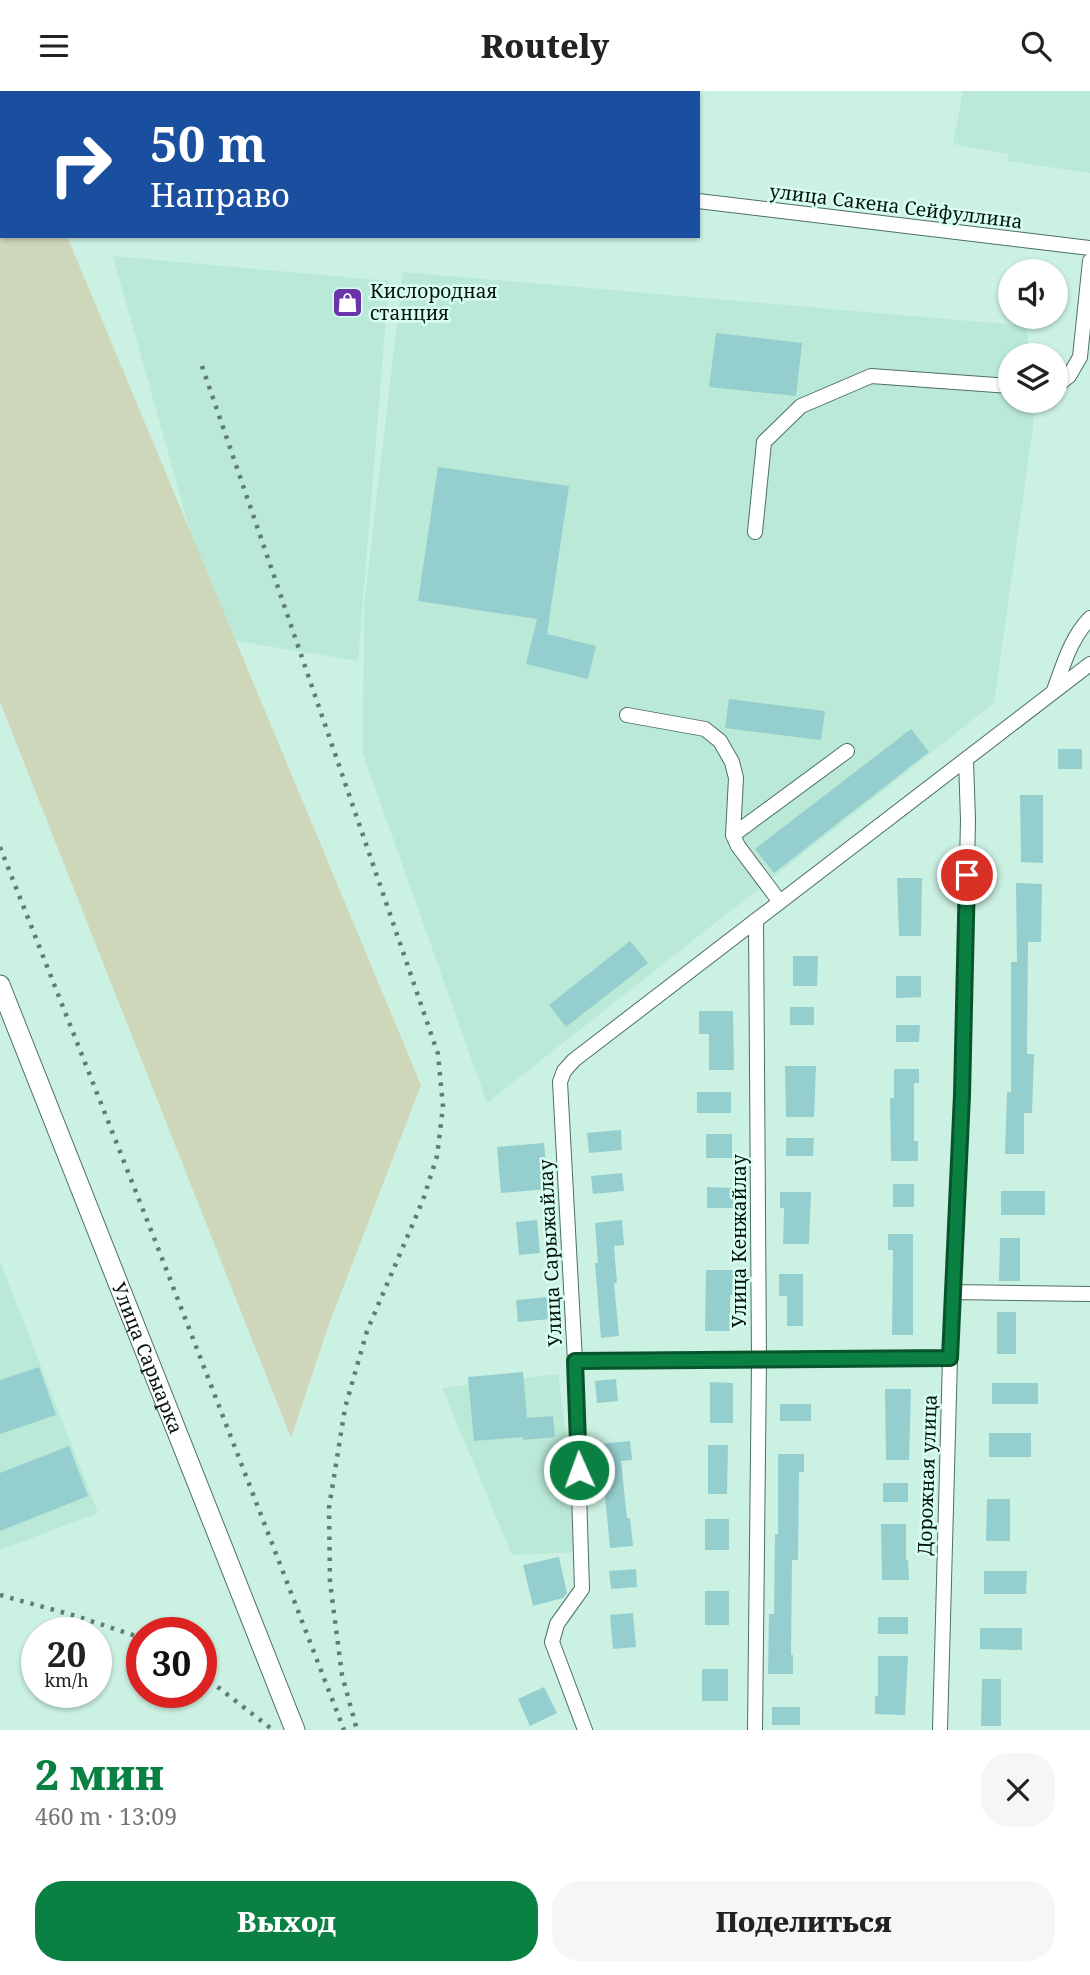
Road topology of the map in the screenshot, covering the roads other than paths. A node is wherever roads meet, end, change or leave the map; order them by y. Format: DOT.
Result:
graph roads {
  1 [pos="700,201"];
  2 [pos="1090,248"];
  3 [pos="1090,261"];
  4 [pos="1068,377"];
  5 [pos="998,385"];
  6 [pos="754,532"];
  7 [pos="1090,618"];
  8 [pos="1090,664"];
  9 [pos="1054,690"];
  10 [pos="627,715"];
  11 [pos="847,751"];
  12 [pos="966,760"];
  13 [pos="733,835"];
  14 [pos="780,902"];
  15 [pos="757,920"];
  16 [pos="0,985"];
  17 [pos="953,1292"];
  18 [pos="1090,1294"];
  19 [pos="950,1358"];
  20 [pos="575,1361"];
  21 [pos="759,1361"];
  22 [pos="295,1730"];
  23 [pos="585,1730"];
  24 [pos="755,1730"];
  25 [pos="940,1730"];
  1 -- 2 [label="street, улица Сакена Сейфуллина"];
  3 -- 4 [label="street"];
  5 -- 6 [label="street"];
  7 -- 9 [label="street"];
  8 -- 9 [label="street"];
  9 -- 12 [label="street"];
  10 -- 13 [label="street"];
  11 -- 13 [label="street"];
  12 -- 14 [label="street"];
  12 -- 17 [label="street, Дорожная улица"];
  13 -- 14 [label="street"];
  14 -- 15 [label="street"];
  15 -- 20 [label="street, Улица Сарыжайлау"];
  15 -- 21 [label="street, Улица Кенжайлау"];
  16 -- 22 [label="main road, Улица Сарыарка"];
  17 -- 18 [label="street"];
  17 -- 19 [label="street, Дорожная улица"];
  19 -- 21 [label="street"];
  19 -- 25 [label="street, Дорожная улица"];
  20 -- 21 [label="street"];
  20 -- 23 [label="street, Улица Сарыжайлау"];
  21 -- 24 [label="street, Улица Кенжайлау"];
}
